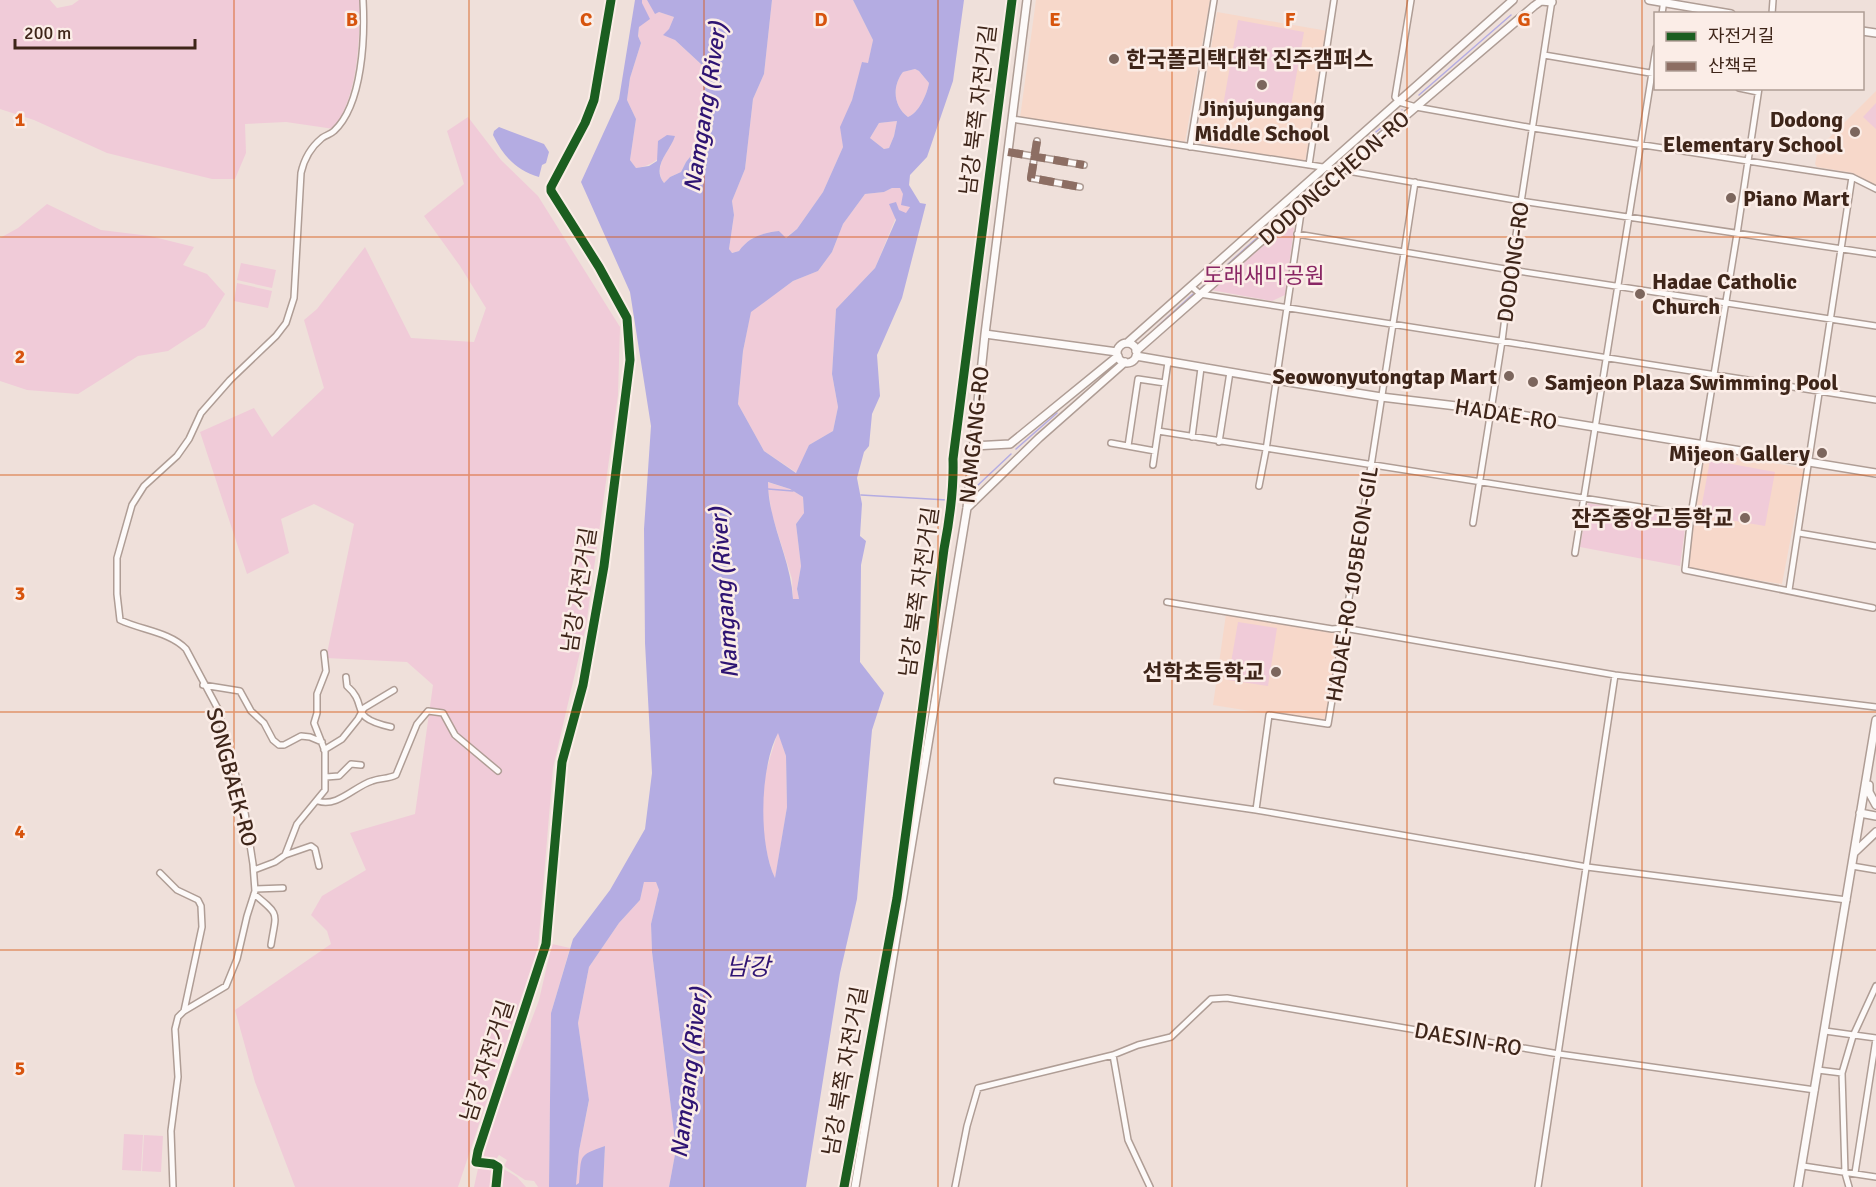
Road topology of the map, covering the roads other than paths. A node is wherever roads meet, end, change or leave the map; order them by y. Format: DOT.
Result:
graph roads {
  1 [pos="363,0"];
  2 [pos="1027,0"];
  3 [pos="1214,0"];
  4 [pos="1334,0"];
  5 [pos="1411,0"];
  6 [pos="1514,0"];
  7 [pos="1649,0"];
  8 [pos="1552,1"];
  9 [pos="1664,1"];
  10 [pos="1533,3"];
  11 [pos="1721,12"];
  12 [pos="1544,55"];
  13 [pos="1653,74"];
  14 [pos="1759,90"];
  15 [pos="1399,102"];
  16 [pos="1416,107"];
  17 [pos="1012,119"];
  18 [pos="1533,128"];
  19 [pos="1037,141"];
  20 [pos="1641,144"];
  21 [pos="1190,147"];
  22 [pos="1008,152"];
  23 [pos="1035,156"];
  24 [pos="1748,160"];
  25 [pos="1084,165"];
  26 [pos="1308,165"];
  27 [pos="1325,168"];
  28 [pos="1342,170"];
  29 [pos="1852,177"];
  30 [pos="1309,182"];
  31 [pos="1414,182"];
  32 [pos="1080,187"];
  33 [pos="1876,189"];
  34 [pos="1320,190"];
  35 [pos="1521,201"];
  36 [pos="1302,206"];
  37 [pos="1628,216"];
  38 [pos="1297,234"];
  39 [pos="1737,234"];
  40 [pos="1841,248"];
  41 [pos="1403,252"];
  42 [pos="1876,254"];
  43 [pos="1224,257"];
  44 [pos="1233,266"];
  45 [pos="1511,270"];
  46 [pos="1191,286"];
  47 [pos="1618,286"];
  48 [pos="1200,294"];
  49 [pos="1725,303"];
  50 [pos="1287,307"];
  51 [pos="1831,318"];
  52 [pos="1393,324"];
  53 [pos="1876,326"];
  54 [pos="986,334"];
  55 [pos="1502,341"];
  56 [pos="1127,343"];
  57 [pos="1136,353"];
  58 [pos="1117,354"];
  59 [pos="1607,357"];
  60 [pos="1125,362"];
  61 [pos="1168,362"];
  62 [pos="1201,368"];
  63 [pos="1230,372"];
  64 [pos="1713,374"];
  65 [pos="1276,380"];
  66 [pos="1165,382"];
  67 [pos="1819,391"];
  68 [pos="1381,397"];
  69 [pos="1876,400"];
  70 [pos="1490,410"];
  71 [pos="1596,428"];
  72 [pos="1158,431"];
  73 [pos="1192,437"];
  74 [pos="1016,440"];
  75 [pos="1220,442"];
  76 [pos="1111,443"];
  77 [pos="1701,445"];
  78 [pos="973,446"];
  79 [pos="1128,446"];
  80 [pos="1266,450"];
  81 [pos="1155,451"];
  82 [pos="1025,452"];
  83 [pos="1808,461"];
  84 [pos="1153,465"];
  85 [pos="1371,466"];
  86 [pos="1876,473"];
  87 [pos="1480,483"];
  88 [pos="1259,486"];
  89 [pos="1584,499"];
  90 [pos="967,508"];
  91 [pos="1691,515"];
  92 [pos="1473,523"];
  93 [pos="1799,533"];
  94 [pos="1876,546"];
  95 [pos="1575,553"];
  96 [pos="1789,590"];
  97 [pos="1167,602"];
  98 [pos="1873,608"];
  99 [pos="1344,628"];
  100 [pos="324,653"];
  101 [pos="1616,675"];
  102 [pos="346,677"];
  103 [pos="203,685"];
  104 [pos="394,690"];
  105 [pos="1876,707"];
  106 [pos="361,714"];
  107 [pos="1876,720"];
  108 [pos="391,727"];
  109 [pos="322,742"];
  110 [pos="324,750"];
  111 [pos="361,765"];
  112 [pos="498,771"];
  113 [pos="1869,771"];
  114 [pos="326,777"];
  115 [pos="1057,781"];
  116 [pos="318,801"];
  117 [pos="1876,805"];
  118 [pos="1256,810"];
  119 [pos="1860,813"];
  120 [pos="1876,816"];
  121 [pos="1876,832"];
  122 [pos="1855,852"];
  123 [pos="285,855"];
  124 [pos="319,866"];
  125 [pos="1852,866"];
  126 [pos="1587,867"];
  127 [pos="254,870"];
  128 [pos="1876,870"];
  129 [pos="160,873"];
  130 [pos="283,888"];
  131 [pos="255,891"];
  132 [pos="1846,900"];
  133 [pos="271,945"];
  134 [pos="1876,986"];
  135 [pos="184,1011"];
  136 [pos="1825,1031"];
  137 [pos="1852,1036"];
  138 [pos="1876,1039"];
  139 [pos="1559,1054"];
  140 [pos="1113,1055"];
  141 [pos="1818,1070"];
  142 [pos="1842,1073"];
  143 [pos="1815,1089"];
  144 [pos="1803,1166"];
  145 [pos="1845,1173"];
  146 [pos="1855,1173"];
  147 [pos="1876,1177"];
  148 [pos="173,1187"];
  149 [pos="855,1187"];
  150 [pos="955,1187"];
  151 [pos="1150,1187"];
  152 [pos="1538,1187"];
  153 [pos="1798,1187"];
  154 [pos="1850,1187"];
  1 -- 103 [label="street, SONGBAEK-RO"];
  2 -- 17 [label="street, NAMGANG-RO"];
  3 -- 21 [label="street"];
  4 -- 26 [label="street"];
  5 -- 15 [label="street"];
  6 -- 15 [label="street, DODONGCHEON-RO"];
  7 -- 9 [label="street"];
  8 -- 10 [label="street"];
  8 -- 12 [label="street, DODONG-RO"];
  9 -- 11 [label="street"];
  10 -- 16 [label="street, DODONGCHEON-RO"];
  12 -- 13 [label="street"];
  12 -- 18 [label="street, DODONG-RO"];
  13 -- 20 [label="street"];
  14 -- 24 [label="street"];
  15 -- 16 [label="street"];
  15 -- 27 [label="street, DODONGCHEON-RO"];
  16 -- 18 [label="street"];
  16 -- 28 [label="street, DODONGCHEON-RO"];
  17 -- 21 [label="street"];
  17 -- 22 [label="street, NAMGANG-RO"];
  18 -- 20 [label="street"];
  18 -- 35 [label="street, DODONG-RO"];
  19 -- 23 [label="street"];
  20 -- 24 [label="street"];
  20 -- 37 [label="street"];
  21 -- 26 [label="street"];
  22 -- 23 [label="street"];
  22 -- 54 [label="street, NAMGANG-RO"];
  23 -- 25 [label="street"];
  23 -- 32 [label="street"];
  24 -- 29 [label="street"];
  24 -- 39 [label="street"];
  26 -- 27 [label="street"];
  27 -- 28 [label="street"];
  27 -- 30 [label="street, DODONGCHEON-RO"];
  28 -- 31 [label="street"];
  28 -- 34 [label="street, DODONGCHEON-RO"];
  29 -- 33 [label="street"];
  29 -- 40 [label="street"];
  30 -- 34 [label="street"];
  30 -- 43 [label="street, DODONGCHEON-RO"];
  31 -- 35 [label="street"];
  31 -- 41 [label="street, HADAE-RO 105BEON-GIL"];
  34 -- 36 [label="street, DODONGCHEON-RO"];
  35 -- 37 [label="street"];
  35 -- 45 [label="street, DODONG-RO"];
  36 -- 38 [label="street"];
  36 -- 44 [label="street, DODONGCHEON-RO"];
  37 -- 39 [label="street"];
  37 -- 47 [label="street"];
  38 -- 41 [label="street"];
  38 -- 50 [label="street"];
  39 -- 40 [label="street"];
  39 -- 49 [label="street"];
  40 -- 42 [label="street"];
  40 -- 51 [label="street"];
  41 -- 45 [label="street"];
  41 -- 52 [label="street, HADAE-RO 105BEON-GIL"];
  43 -- 44 [label="street"];
  43 -- 46 [label="street, DODONGCHEON-RO"];
  44 -- 48 [label="street, DODONGCHEON-RO"];
  45 -- 47 [label="street"];
  45 -- 55 [label="street, DODONG-RO"];
  46 -- 48 [label="street"];
  46 -- 56 [label="street, DODONGCHEON-RO"];
  47 -- 49 [label="street"];
  47 -- 59 [label="street"];
  48 -- 50 [label="street"];
  48 -- 57 [label="street, DODONGCHEON-RO"];
  49 -- 51 [label="street"];
  49 -- 64 [label="street"];
  50 -- 52 [label="street"];
  50 -- 65 [label="street"];
  51 -- 53 [label="street"];
  51 -- 67 [label="street"];
  52 -- 55 [label="street"];
  52 -- 68 [label="street, HADAE-RO 105BEON-GIL"];
  54 -- 58 [label="street"];
  54 -- 78 [label="street, NAMGANG-RO"];
  55 -- 59 [label="street"];
  55 -- 70 [label="street, DODONG-RO"];
  56 -- 57 [label="street"];
  56 -- 58 [label="street"];
  57 -- 60 [label="street"];
  57 -- 61 [label="street, HADAE-RO"];
  58 -- 60 [label="street"];
  58 -- 74 [label="street"];
  59 -- 64 [label="street"];
  59 -- 71 [label="street"];
  60 -- 82 [label="street"];
  61 -- 62 [label="street, HADAE-RO"];
  61 -- 66 [label="street"];
  62 -- 63 [label="street, HADAE-RO"];
  62 -- 73 [label="street"];
  63 -- 65 [label="street, HADAE-RO"];
  63 -- 75 [label="street"];
  64 -- 67 [label="street"];
  64 -- 77 [label="street"];
  65 -- 68 [label="street, HADAE-RO"];
  65 -- 80 [label="street"];
  66 -- 72 [label="street"];
  66 -- 79 [label="street"];
  67 -- 69 [label="street"];
  67 -- 83 [label="street"];
  68 -- 70 [label="street, HADAE-RO"];
  68 -- 85 [label="street, HADAE-RO 105BEON-GIL"];
  70 -- 71 [label="street, HADAE-RO"];
  70 -- 87 [label="street, DODONG-RO"];
  71 -- 77 [label="street, HADAE-RO"];
  71 -- 89 [label="street"];
  72 -- 73 [label="street"];
  72 -- 81 [label="street"];
  73 -- 75 [label="street"];
  74 -- 78 [label="street"];
  74 -- 82 [label="street"];
  75 -- 80 [label="street"];
  76 -- 79 [label="street"];
  77 -- 83 [label="street, HADAE-RO"];
  77 -- 91 [label="street"];
  78 -- 90 [label="street, NAMGANG-RO"];
  79 -- 81 [label="street"];
  80 -- 85 [label="street"];
  80 -- 88 [label="street"];
  81 -- 84 [label="street"];
  82 -- 90 [label="street"];
  83 -- 86 [label="street, HADAE-RO"];
  83 -- 93 [label="street"];
  85 -- 87 [label="street"];
  85 -- 99 [label="street, HADAE-RO 105BEON-GIL"];
  87 -- 89 [label="street"];
  87 -- 92 [label="street, DODONG-RO"];
  89 -- 91 [label="street"];
  89 -- 95 [label="street"];
  90 -- 149 [label="street, NAMGANG-RO"];
  91 -- 96 [label="street"];
  93 -- 94 [label="street"];
  93 -- 96 [label="street"];
  96 -- 98 [label="street"];
  97 -- 99 [label="street"];
  99 -- 101 [label="street"];
  99 -- 118 [label="street, HADAE-RO 105BEON-GIL"];
  100 -- 109 [label="street"];
  101 -- 105 [label="street"];
  101 -- 126 [label="street"];
  102 -- 106 [label="street"];
  103 -- 109 [label="street"];
  103 -- 127 [label="street, SONGBAEK-RO"];
  104 -- 106 [label="street"];
  106 -- 108 [label="street"];
  106 -- 110 [label="street"];
  107 -- 113 [label="street"];
  109 -- 110 [label="street"];
  110 -- 114 [label="street"];
  111 -- 114 [label="street"];
  112 -- 116 [label="street"];
  113 -- 117 [label="street"];
  113 -- 119 [label="street"];
  114 -- 116 [label="street"];
  115 -- 118 [label="street"];
  116 -- 123 [label="street"];
  118 -- 126 [label="street"];
  119 -- 120 [label="street"];
  119 -- 122 [label="street"];
  121 -- 122 [label="street"];
  122 -- 125 [label="street"];
  123 -- 124 [label="street"];
  123 -- 127 [label="street"];
  125 -- 128 [label="street"];
  125 -- 132 [label="street"];
  126 -- 132 [label="street"];
  126 -- 139 [label="street"];
  127 -- 131 [label="street, SONGBAEK-RO"];
  129 -- 135 [label="street"];
  130 -- 131 [label="street"];
  131 -- 133 [label="street"];
  131 -- 135 [label="street, SONGBAEK-RO"];
  132 -- 136 [label="street"];
  134 -- 137 [label="street"];
  135 -- 148 [label="street"];
  136 -- 137 [label="street"];
  136 -- 141 [label="street"];
  137 -- 138 [label="street"];
  137 -- 142 [label="street"];
  138 -- 146 [label="street"];
  139 -- 140 [label="street, DAESIN-RO"];
  139 -- 143 [label="street, DAESIN-RO"];
  139 -- 152 [label="street"];
  140 -- 150 [label="street"];
  140 -- 151 [label="street"];
  141 -- 142 [label="street"];
  141 -- 143 [label="street"];
  142 -- 145 [label="street"];
  143 -- 144 [label="street"];
  144 -- 145 [label="street"];
  144 -- 153 [label="street"];
  145 -- 146 [label="street"];
  145 -- 154 [label="street"];
  146 -- 147 [label="street"];
}
